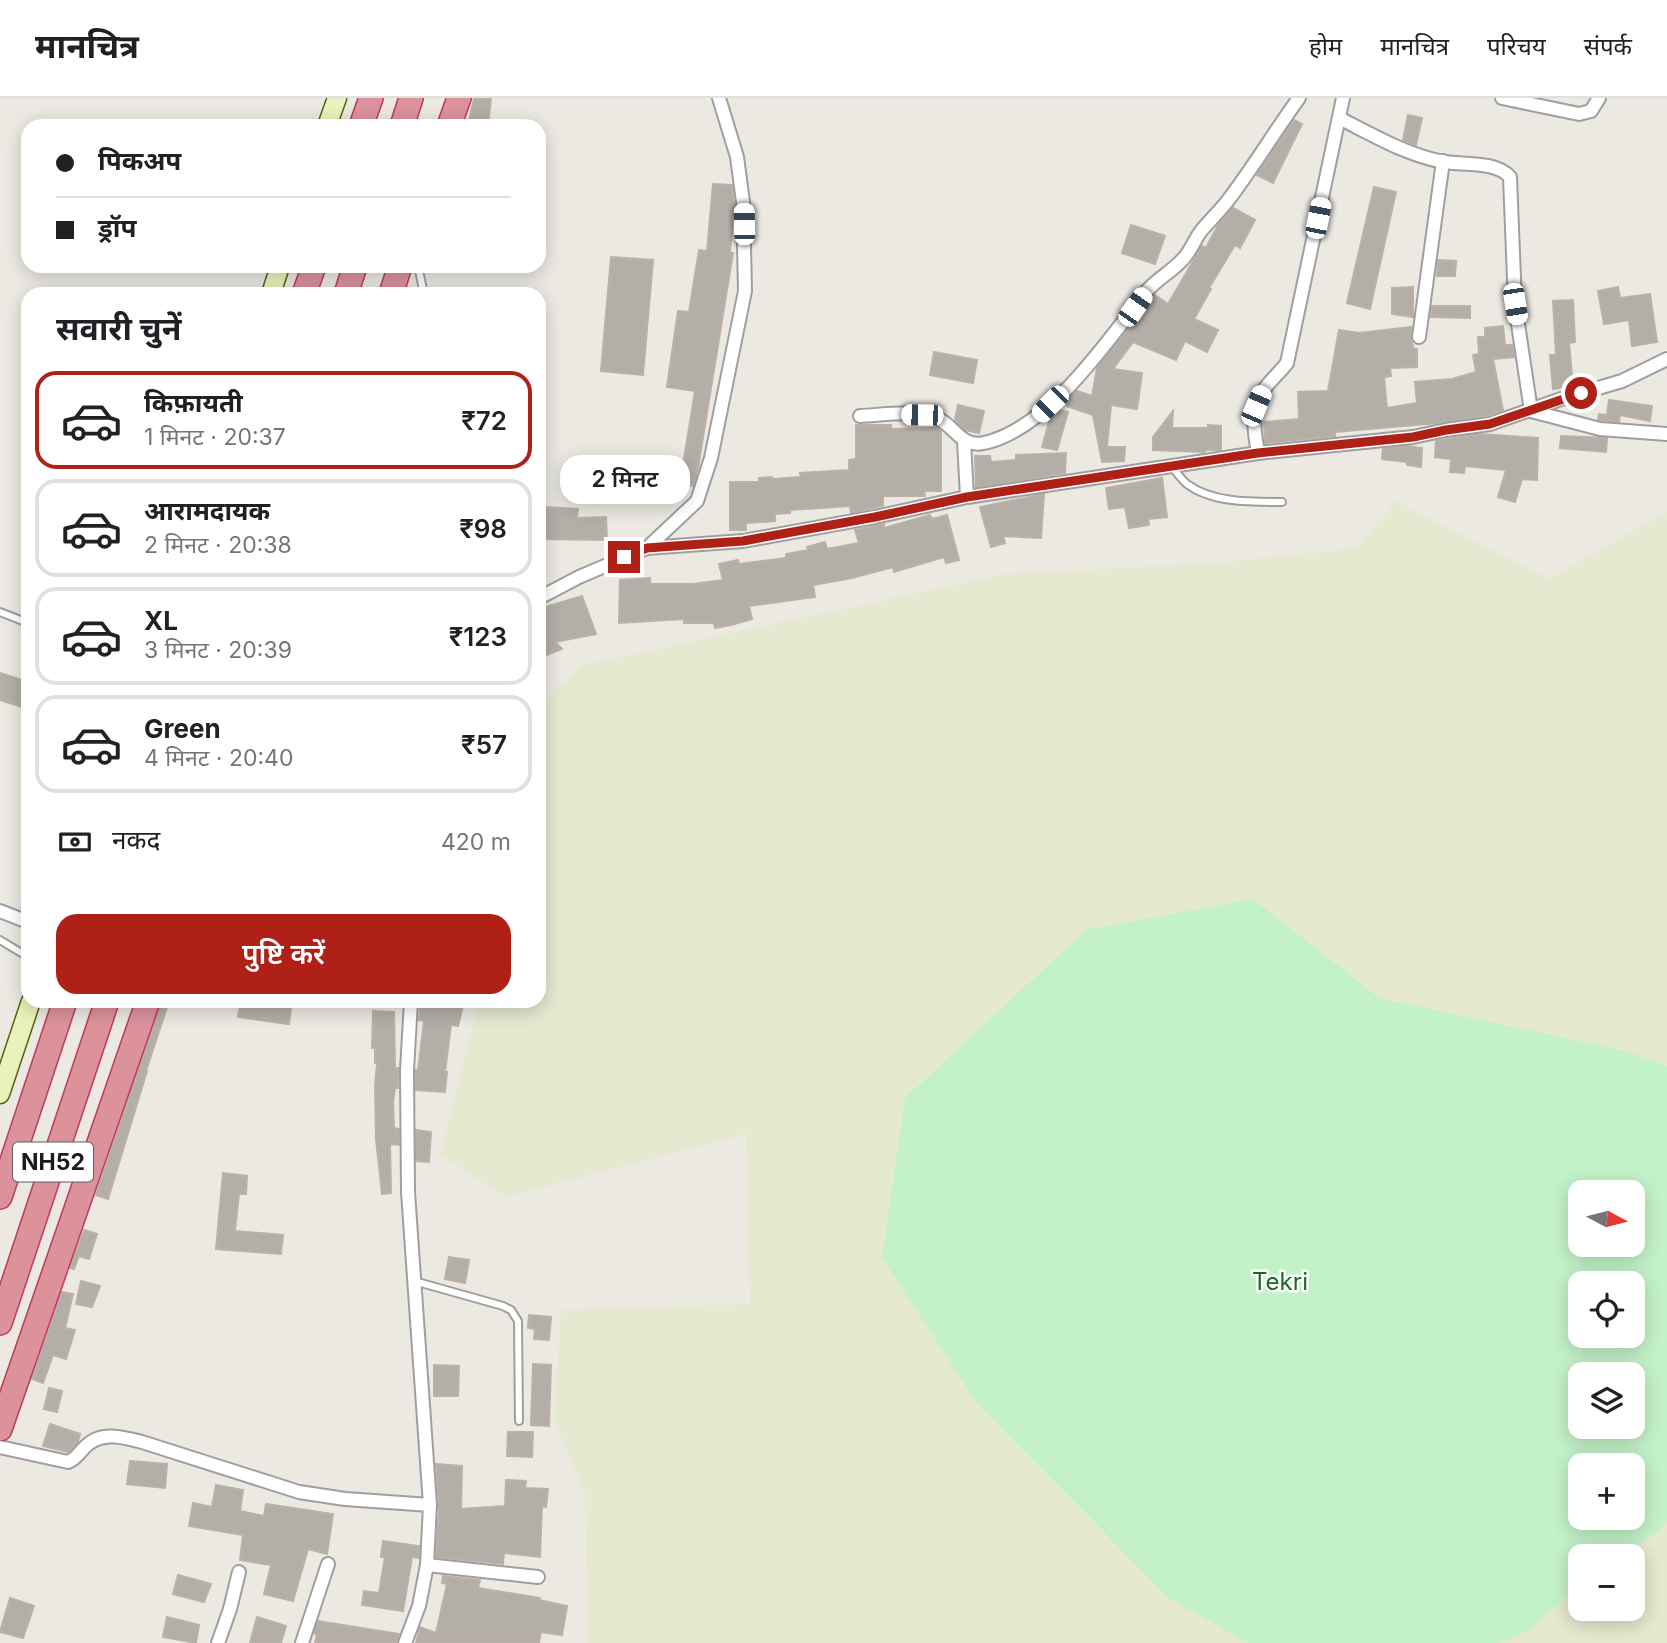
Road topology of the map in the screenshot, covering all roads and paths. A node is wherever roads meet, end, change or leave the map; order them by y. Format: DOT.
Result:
graph roads {
  1 [pos="337,98"];
  2 [pos="370,98"];
  3 [pos="411,98"];
  4 [pos="458,98"];
  5 [pos="719,98"];
  6 [pos="1299,98"];
  7 [pos="1343,98"];
  8 [pos="1502,98"];
  9 [pos="1599,98"];
  10 [pos="1339,118"];
  11 [pos="330,119"];
  12 [pos="363,119"];
  13 [pos="404,119"];
  14 [pos="451,119"];
  15 [pos="1443,162"];
  16 [pos="1419,337"];
  17 [pos="1667,359"];
  18 [pos="1531,411"];
  19 [pos="860,416"];
  20 [pos="1667,434"];
  21 [pos="964,441"];
  22 [pos="1258,453"];
  23 [pos="1170,466"];
  24 [pos="967,497"];
  25 [pos="1282,502"];
  26 [pos="647,548"];
  27 [pos="546,594"];
  28 [pos="0,612"];
  29 [pos="21,620"];
  30 [pos="0,911"];
  31 [pos="21,919"];
  32 [pos="0,940"];
  33 [pos="21,953"];
  34 [pos="29,1008"];
  35 [pos="63,1008"];
  36 [pos="105,1008"];
  37 [pos="146,1008"];
  38 [pos="411,1008"];
  39 [pos="0,1094"];
  40 [pos="0,1197"];
  41 [pos="414,1281"];
  42 [pos="0,1324"];
  43 [pos="519,1421"];
  44 [pos="0,1429"];
  45 [pos="0,1447"];
  46 [pos="430,1505"];
  47 [pos="328,1564"];
  48 [pos="427,1565"];
  49 [pos="239,1572"];
  50 [pos="538,1577"];
  51 [pos="218,1643"];
  52 [pos="302,1643"];
  53 [pos="405,1643"];
  1 -- 11 [label="street"];
  2 -- 12 [label="highway"];
  3 -- 13 [label="highway"];
  4 -- 14 [label="highway"];
  5 -- 26 [label="street"];
  6 -- 21 [label="street"];
  7 -- 10 [label="street"];
  8 -- 9 [label="street"];
  10 -- 15 [label="street"];
  10 -- 22 [label="street"];
  15 -- 16 [label="street"];
  15 -- 18 [label="street"];
  17 -- 18 [label="street"];
  18 -- 20 [label="street"];
  18 -- 22 [label="street"];
  19 -- 21 [label="street"];
  21 -- 24 [label="street"];
  22 -- 23 [label="street"];
  23 -- 24 [label="street"];
  23 -- 25 [label="lane"];
  24 -- 26 [label="street"];
  26 -- 27 [label="street"];
  28 -- 29 [label="lane"];
  30 -- 31 [label="street"];
  32 -- 33 [label="lane"];
  34 -- 39 [label="street"];
  35 -- 40 [label="highway, NH52"];
  36 -- 42 [label="highway, NH52"];
  37 -- 44 [label="highway"];
  38 -- 41 [label="street"];
  41 -- 43 [label="lane"];
  41 -- 46 [label="street"];
  45 -- 46 [label="street"];
  46 -- 48 [label="street"];
  47 -- 52 [label="street"];
  48 -- 50 [label="street"];
  48 -- 53 [label="street"];
  49 -- 51 [label="street"];
}
